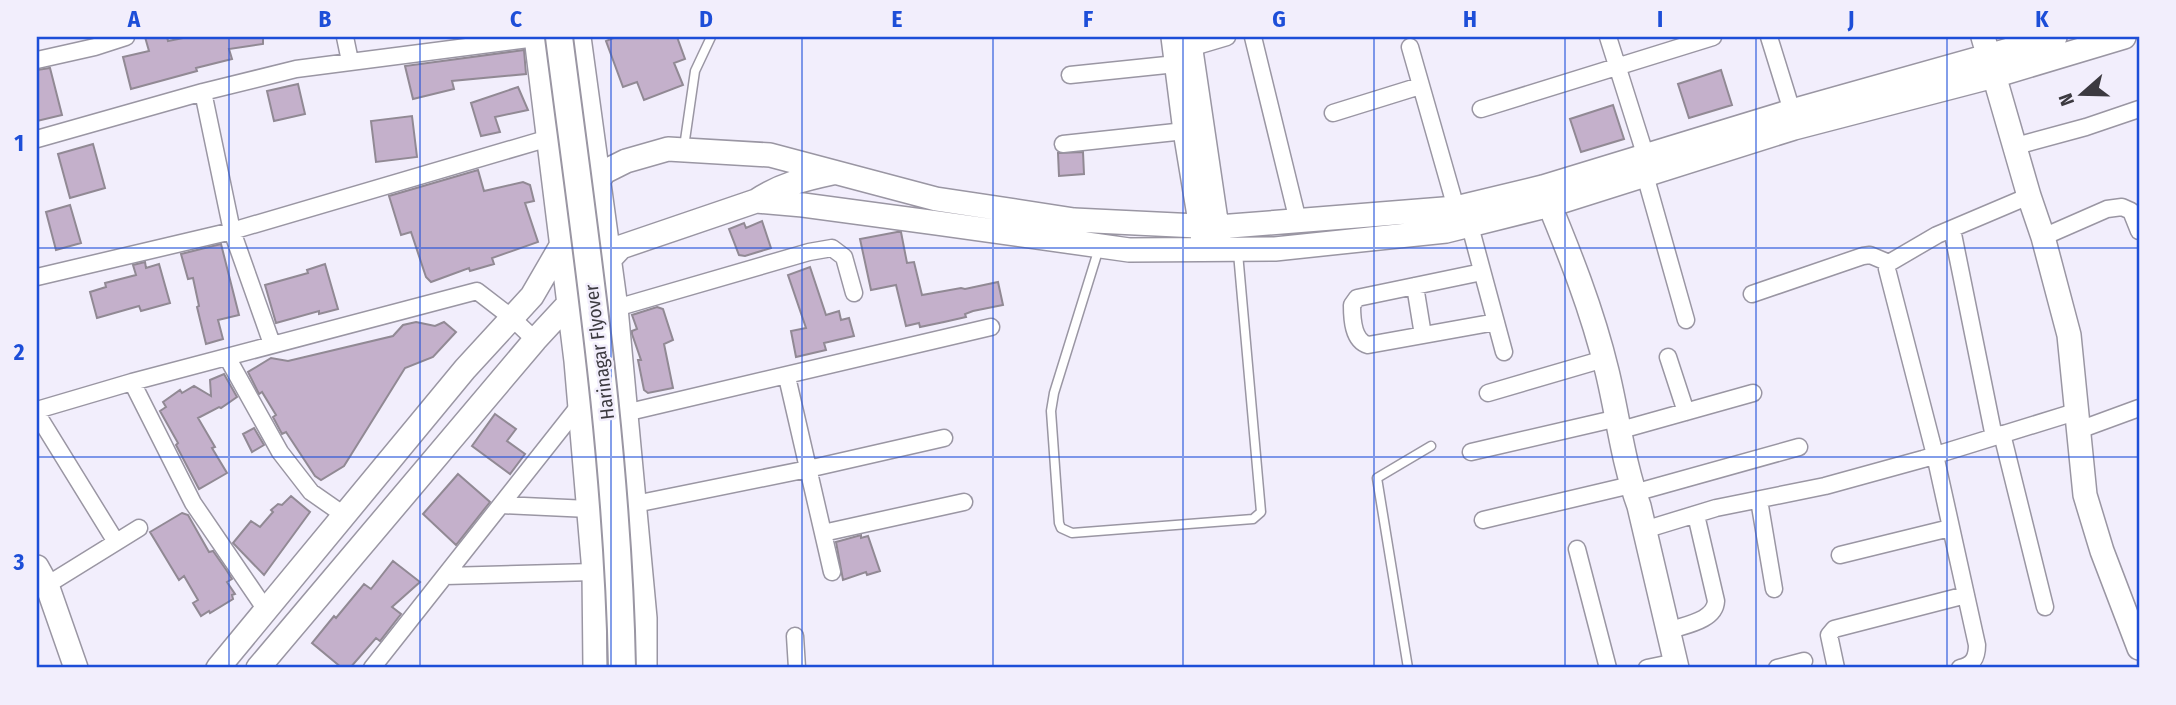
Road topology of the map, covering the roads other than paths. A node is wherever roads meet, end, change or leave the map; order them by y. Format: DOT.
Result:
graph roads {
  1 [pos="126,37"];
  2 [pos="345,37"];
  3 [pos="536,37"];
  4 [pos="559,37"];
  5 [pos="579,37"];
  6 [pos="711,37"];
  7 [pos="1227,37"];
  8 [pos="1253,37"];
  9 [pos="1608,37"];
  10 [pos="1713,37"];
  11 [pos="1769,37"];
  12 [pos="2055,37"];
  13 [pos="2124,37"];
  14 [pos="93,42"];
  15 [pos="1182,46"];
  16 [pos="1410,47"];
  17 [pos="1989,56"];
  18 [pos="37,60"];
  19 [pos="349,61"];
  20 [pos="1618,66"];
  21 [pos="1070,75"];
  22 [pos="1420,86"];
  23 [pos="203,92"];
  24 [pos="1481,109"];
  25 [pos="2139,109"];
  26 [pos="1791,111"];
  27 [pos="1333,113"];
  28 [pos="1185,131"];
  29 [pos="549,138"];
  30 [pos="37,139"];
  31 [pos="1063,144"];
  32 [pos="2016,146"];
  33 [pos="684,150"];
  34 [pos="1646,166"];
  35 [pos="835,172"];
  36 [pos="598,183"];
  37 [pos="1546,196"];
  38 [pos="2029,196"];
  39 [pos="941,200"];
  40 [pos="756,201"];
  41 [pos="1463,217"];
  42 [pos="1297,221"];
  43 [pos="937,223"];
  44 [pos="1952,229"];
  45 [pos="232,231"];
  46 [pos="2139,231"];
  47 [pos="2043,237"];
  48 [pos="1216,241"];
  49 [pos="562,244"];
  50 [pos="1099,246"];
  51 [pos="608,260"];
  52 [pos="1889,263"];
  53 [pos="1482,272"];
  54 [pos="37,277"];
  55 [pos="1415,286"];
  56 [pos="854,293"];
  57 [pos="1752,294"];
  58 [pos="569,302"];
  59 [pos="616,308"];
  60 [pos="512,318"];
  61 [pos="1686,320"];
  62 [pos="1496,322"];
  63 [pos="991,327"];
  64 [pos="1423,335"];
  65 [pos="535,340"];
  66 [pos="272,344"];
  67 [pos="1504,352"];
  68 [pos="227,357"];
  69 [pos="1668,357"];
  70 [pos="1604,359"];
  71 [pos="787,377"];
  72 [pos="132,382"];
  73 [pos="1488,393"];
  74 [pos="1753,393"];
  75 [pos="579,406"];
  76 [pos="2139,408"];
  77 [pos="37,412"];
  78 [pos="1686,412"];
  79 [pos="625,414"];
  80 [pos="2077,421"];
  81 [pos="1619,424"];
  82 [pos="1998,435"];
  83 [pos="944,438"];
  84 [pos="1431,446"];
  85 [pos="1800,447"];
  86 [pos="1471,452"];
  87 [pos="1936,455"];
  88 [pos="808,469"];
  89 [pos="1633,489"];
  90 [pos="1759,500"];
  91 [pos="964,502"];
  92 [pos="635,504"];
  93 [pos="501,505"];
  94 [pos="589,509"];
  95 [pos="1696,514"];
  96 [pos="344,515"];
  97 [pos="1483,520"];
  98 [pos="139,528"];
  99 [pos="1951,528"];
  100 [pos="1644,530"];
  101 [pos="823,533"];
  102 [pos="116,542"];
  103 [pos="1577,549"];
  104 [pos="1840,555"];
  105 [pos="594,572"];
  106 [pos="832,572"];
  107 [pos="42,576"];
  108 [pos="445,576"];
  109 [pos="1774,589"];
  110 [pos="1966,595"];
  111 [pos="2130,596"];
  112 [pos="2045,607"];
  113 [pos="266,610"];
  114 [pos="1668,631"];
  115 [pos="795,636"];
  116 [pos="2139,648"];
  117 [pos="1804,661"];
  118 [pos="1676,665"];
  119 [pos="76,668"];
  120 [pos="218,668"];
  121 [pos="258,668"];
  122 [pos="372,668"];
  123 [pos="595,668"];
  124 [pos="622,668"];
  125 [pos="645,668"];
  126 [pos="797,668"];
  127 [pos="1408,668"];
  128 [pos="1608,668"];
  129 [pos="1647,668"];
  130 [pos="1780,668"];
  131 [pos="1836,668"];
  132 [pos="1960,668"];
  1 -- 14 [label="street"];
  2 -- 19 [label="street"];
  3 -- 19 [label="street"];
  3 -- 29 [label="street"];
  4 -- 124 [label="main road, Harinagar Flyover, bridge"];
  5 -- 36 [label="street"];
  6 -- 33 [label="lane"];
  7 -- 15 [label="street"];
  8 -- 42 [label="street"];
  9 -- 20 [label="street"];
  10 -- 20 [label="street"];
  11 -- 26 [label="street"];
  12 -- 17 [label="street"];
  13 -- 17 [label="street"];
  14 -- 18 [label="street"];
  15 -- 21 [label="street"];
  15 -- 28 [label="street"];
  15 -- 48 [label="street"];
  16 -- 22 [label="street"];
  17 -- 26 [label="street"];
  17 -- 32 [label="street"];
  17 -- 34 [label="street"];
  19 -- 23 [label="street"];
  20 -- 24 [label="street"];
  20 -- 34 [label="street"];
  22 -- 27 [label="street"];
  22 -- 41 [label="street"];
  23 -- 30 [label="street"];
  23 -- 45 [label="street"];
  25 -- 32 [label="street"];
  26 -- 34 [label="street"];
  28 -- 31 [label="street"];
  28 -- 48 [label="street"];
  29 -- 45 [label="street"];
  29 -- 49 [label="street"];
  32 -- 38 [label="street"];
  33 -- 35 [label="street"];
  33 -- 36 [label="street"];
  34 -- 37 [label="street"];
  34 -- 61 [label="street"];
  35 -- 39 [label="street"];
  35 -- 40 [label="street"];
  36 -- 49 [label="street"];
  36 -- 51 [label="street"];
  37 -- 41 [label="street"];
  37 -- 70 [label="street"];
  38 -- 44 [label="street"];
  38 -- 47 [label="street"];
  39 -- 43 [label="street"];
  39 -- 48 [label="street"];
  40 -- 43 [label="street"];
  40 -- 51 [label="street"];
  41 -- 42 [label="street"];
  41 -- 48 [label="street"];
  41 -- 53 [label="street"];
  42 -- 48 [label="street"];
  43 -- 50 [label="street"];
  44 -- 52 [label="street"];
  44 -- 82 [label="street"];
  45 -- 54 [label="street"];
  45 -- 66 [label="street"];
  46 -- 47 [label="street"];
  47 -- 80 [label="street"];
  48 -- 50 [label="street"];
  48 -- 50 [label="lane"];
  49 -- 58 [label="street"];
  49 -- 60 [label="street"];
  51 -- 58 [label="street"];
  51 -- 59 [label="street"];
  52 -- 57 [label="street"];
  52 -- 87 [label="street"];
  53 -- 55 [label="street"];
  53 -- 62 [label="street"];
  55 -- 64 [label="street"];
  55 -- 64 [label="street"];
  56 -- 59 [label="street"];
  58 -- 65 [label="street"];
  58 -- 75 [label="street"];
  59 -- 79 [label="street"];
  60 -- 65 [label="street"];
  60 -- 66 [label="street"];
  60 -- 96 [label="street"];
  62 -- 64 [label="street"];
  62 -- 67 [label="street"];
  63 -- 71 [label="street"];
  65 -- 121 [label="street"];
  66 -- 68 [label="street"];
  68 -- 72 [label="street"];
  68 -- 96 [label="street"];
  69 -- 78 [label="street"];
  70 -- 73 [label="street"];
  70 -- 81 [label="street"];
  71 -- 79 [label="street"];
  71 -- 88 [label="street"];
  72 -- 77 [label="street"];
  72 -- 113 [label="street"];
  74 -- 78 [label="street"];
  75 -- 93 [label="street"];
  75 -- 94 [label="street"];
  76 -- 80 [label="street"];
  77 -- 102 [label="street"];
  78 -- 81 [label="street"];
  79 -- 92 [label="street"];
  80 -- 82 [label="street"];
  80 -- 111 [label="street"];
  81 -- 86 [label="street"];
  81 -- 89 [label="street"];
  82 -- 87 [label="street"];
  82 -- 112 [label="street"];
  83 -- 88 [label="street"];
  84 -- 127 [label="lane"];
  85 -- 89 [label="street"];
  87 -- 90 [label="street"];
  87 -- 99 [label="street"];
  88 -- 92 [label="street"];
  88 -- 101 [label="street"];
  89 -- 97 [label="street"];
  89 -- 100 [label="street"];
  90 -- 95 [label="street"];
  90 -- 109 [label="street"];
  91 -- 101 [label="street"];
  92 -- 125 [label="street"];
  93 -- 94 [label="street"];
  93 -- 108 [label="street"];
  94 -- 105 [label="street"];
  95 -- 100 [label="street"];
  95 -- 114 [label="street"];
  96 -- 113 [label="street"];
  98 -- 102 [label="street"];
  99 -- 104 [label="street"];
  99 -- 110 [label="street"];
  100 -- 114 [label="street"];
  101 -- 106 [label="street"];
  102 -- 107 [label="street"];
  103 -- 128 [label="street"];
  105 -- 108 [label="street"];
  105 -- 123 [label="street"];
  107 -- 119 [label="street"];
  108 -- 122 [label="street"];
  110 -- 131 [label="street"];
  110 -- 132 [label="street"];
  111 -- 116 [label="street"];
  113 -- 120 [label="street"];
  114 -- 118 [label="street"];
  115 -- 126 [label="street"];
  117 -- 130 [label="street"];
  118 -- 129 [label="street"];
}
